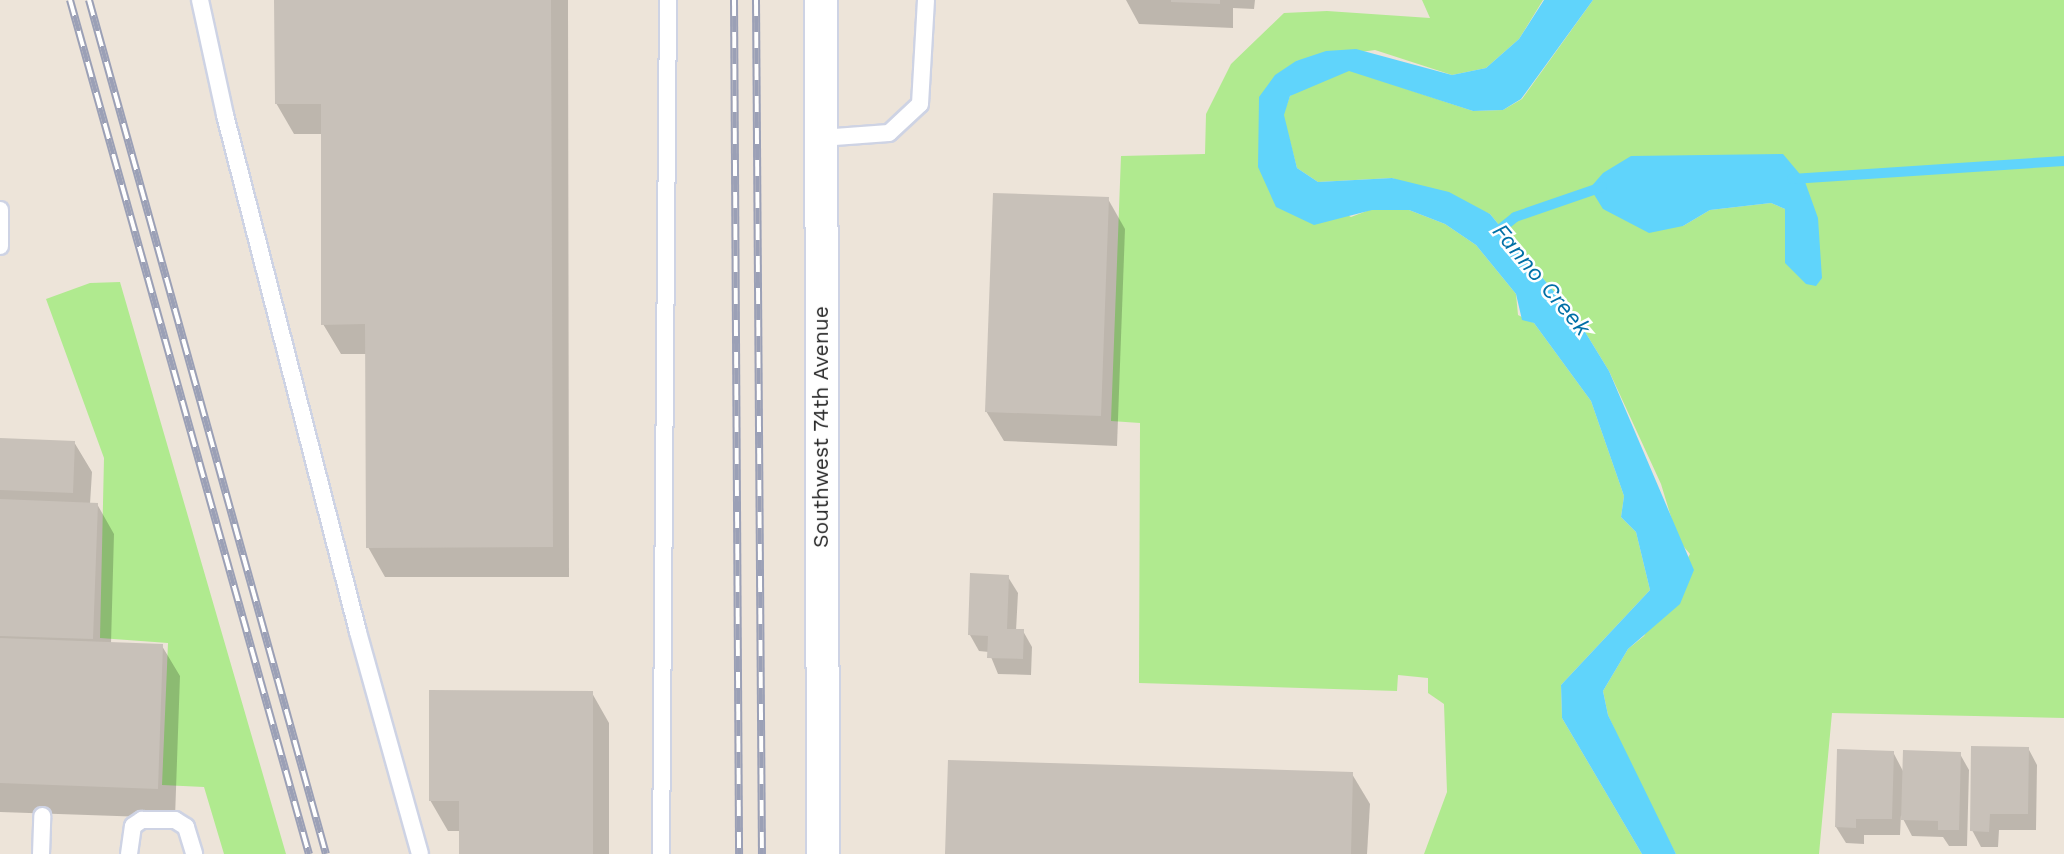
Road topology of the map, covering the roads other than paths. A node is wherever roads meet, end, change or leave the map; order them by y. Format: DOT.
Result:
graph roads {
  1 [pos="200,0"];
  2 [pos="668,0"];
  3 [pos="821,0"];
  4 [pos="926,0"];
  5 [pos="821,138"];
  6 [pos="0,210"];
  7 [pos="0,246"];
  8 [pos="43,816"];
  9 [pos="41,854"];
  10 [pos="129,854"];
  11 [pos="194,854"];
  12 [pos="420,854"];
  13 [pos="661,854"];
  14 [pos="823,854"];
  1 -- 12 [label="lane"];
  2 -- 13 [label="lane"];
  3 -- 5 [label="street, Southwest 74th Avenue"];
  4 -- 5 [label="lane"];
  5 -- 14 [label="street, Southwest 74th Avenue"];
  6 -- 7 [label="lane"];
  8 -- 9 [label="lane"];
  10 -- 11 [label="lane"];
}
